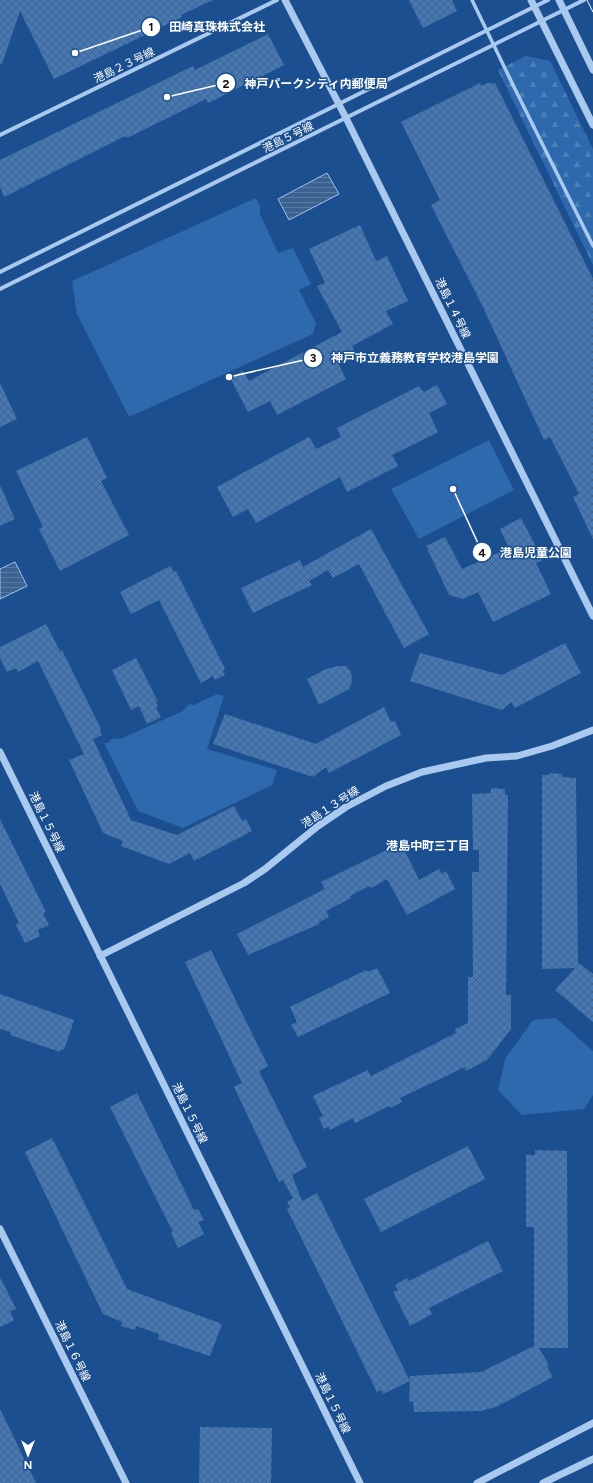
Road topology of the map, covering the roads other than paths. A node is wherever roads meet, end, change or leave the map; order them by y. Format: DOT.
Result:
graph roads {
  1 [pos="277,0"];
  2 [pos="285,0"];
  3 [pos="472,0"];
  4 [pos="548,0"];
  5 [pos="559,0"];
  6 [pos="584,0"];
  7 [pos="533,3"];
  8 [pos="564,10"];
  9 [pos="542,22"];
  10 [pos="593,70"];
  11 [pos="339,104"];
  12 [pos="346,118"];
  13 [pos="593,125"];
  14 [pos="0,135"];
  15 [pos="593,246"];
  16 [pos="0,272"];
  17 [pos="0,289"];
  18 [pos="593,616"];
  19 [pos="593,730"];
  20 [pos="0,752"];
  21 [pos="100,956"];
  22 [pos="0,1229"];
  23 [pos="593,1423"];
  24 [pos="593,1459"];
  25 [pos="126,1483"];
  26 [pos="360,1483"];
  27 [pos="477,1483"];
  28 [pos="543,1483"];
  1 -- 14 [label="street, 港島２３号線"];
  2 -- 11 [label="street, 港島１４号線"];
  3 -- 15 [label="street, bridge"];
  4 -- 7 [label="street, 港島５号線"];
  5 -- 8 [label="street"];
  6 -- 8 [label="street, 港島５号線"];
  7 -- 9 [label="street"];
  7 -- 11 [label="street, 港島５号線"];
  8 -- 9 [label="street, 港島５号線"];
  8 -- 10 [label="street"];
  9 -- 12 [label="street, 港島５号線"];
  9 -- 13 [label="street"];
  11 -- 12 [label="street, 港島１４号線"];
  11 -- 16 [label="street, 港島５号線"];
  12 -- 17 [label="street, 港島５号線"];
  12 -- 18 [label="street, 港島１４号線"];
  19 -- 21 [label="street, 港島１３号線"];
  20 -- 21 [label="street, 港島１５号線"];
  21 -- 26 [label="street, 港島１５号線"];
  22 -- 25 [label="street, 港島１６号線"];
  23 -- 27 [label="street"];
  24 -- 28 [label="street"];
}
